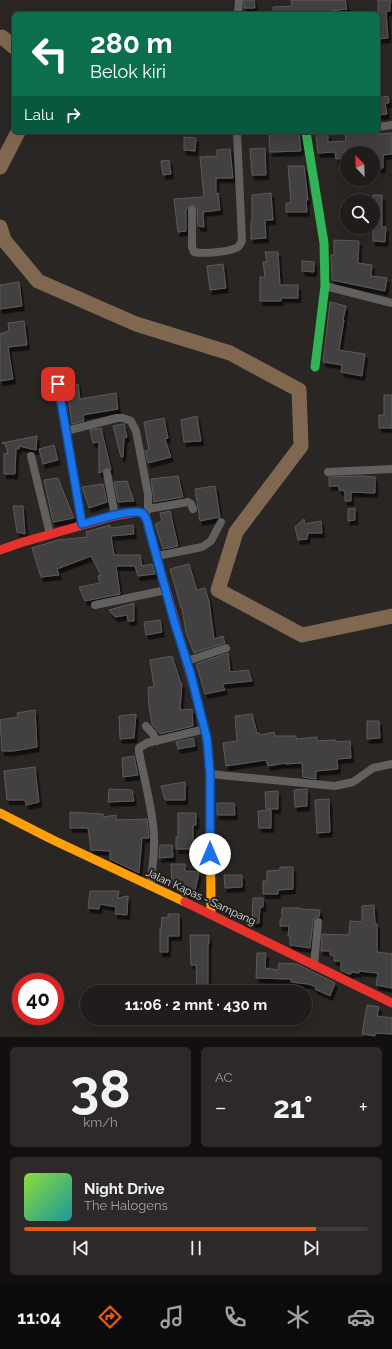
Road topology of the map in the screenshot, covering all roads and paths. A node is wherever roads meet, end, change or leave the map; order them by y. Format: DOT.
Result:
graph roads {
  1 [pos="239,0"];
  2 [pos="238,12"];
  3 [pos="392,125"];
  4 [pos="380,127"];
  5 [pos="237,134"];
  6 [pos="306,134"];
  7 [pos="192,210"];
  8 [pos="324,286"];
  9 [pos="392,303"];
  10 [pos="315,367"];
  11 [pos="58,384"];
  12 [pos="66,431"];
  13 [pos="31,456"];
  14 [pos="392,469"];
  15 [pos="328,472"];
  16 [pos="107,474"];
  17 [pos="193,509"];
  18 [pos="146,512"];
  19 [pos="115,516"];
  20 [pos="221,522"];
  21 [pos="82,524"];
  22 [pos="50,534"];
  23 [pos="0,550"];
  24 [pos="157,556"];
  25 [pos="166,590"];
  26 [pos="94,605"];
  27 [pos="226,648"];
  28 [pos="187,661"];
  29 [pos="146,726"];
  30 [pos="205,729"];
  31 [pos="157,741"];
  32 [pos="392,764"];
  33 [pos="210,774"];
  34 [pos="0,813"];
  35 [pos="150,886"];
  36 [pos="211,914"];
  37 [pos="318,922"];
  38 [pos="314,965"];
  39 [pos="392,1003"];
  1 -- 2 [label="street"];
  3 -- 4 [label="street"];
  5 -- 7 [label="street"];
  6 -- 8 [label="street"];
  8 -- 9 [label="street"];
  8 -- 10 [label="street"];
  11 -- 12 [label="street"];
  12 -- 18 [label="street"];
  12 -- 21 [label="street"];
  13 -- 22 [label="street"];
  14 -- 15 [label="street"];
  16 -- 19 [label="street"];
  17 -- 18 [label="street"];
  18 -- 19 [label="street"];
  18 -- 24 [label="street"];
  19 -- 21 [label="street"];
  20 -- 24 [label="street"];
  21 -- 22 [label="street"];
  22 -- 23 [label="street"];
  24 -- 25 [label="street"];
  25 -- 26 [label="street"];
  25 -- 28 [label="street"];
  27 -- 28 [label="street"];
  28 -- 30 [label="street"];
  29 -- 31 [label="street"];
  30 -- 31 [label="street"];
  30 -- 33 [label="street"];
  31 -- 35 [label="street"];
  32 -- 33 [label="street"];
  33 -- 36 [label="street"];
  34 -- 35 [label="street, Jalan Kapas - Sampang"];
  35 -- 36 [label="street, Jalan Kapas - Sampang"];
  36 -- 38 [label="street, Jalan Kapas - Sampang"];
  37 -- 38 [label="street"];
  38 -- 39 [label="street, Jalan Kapas - Sampang"];
}
